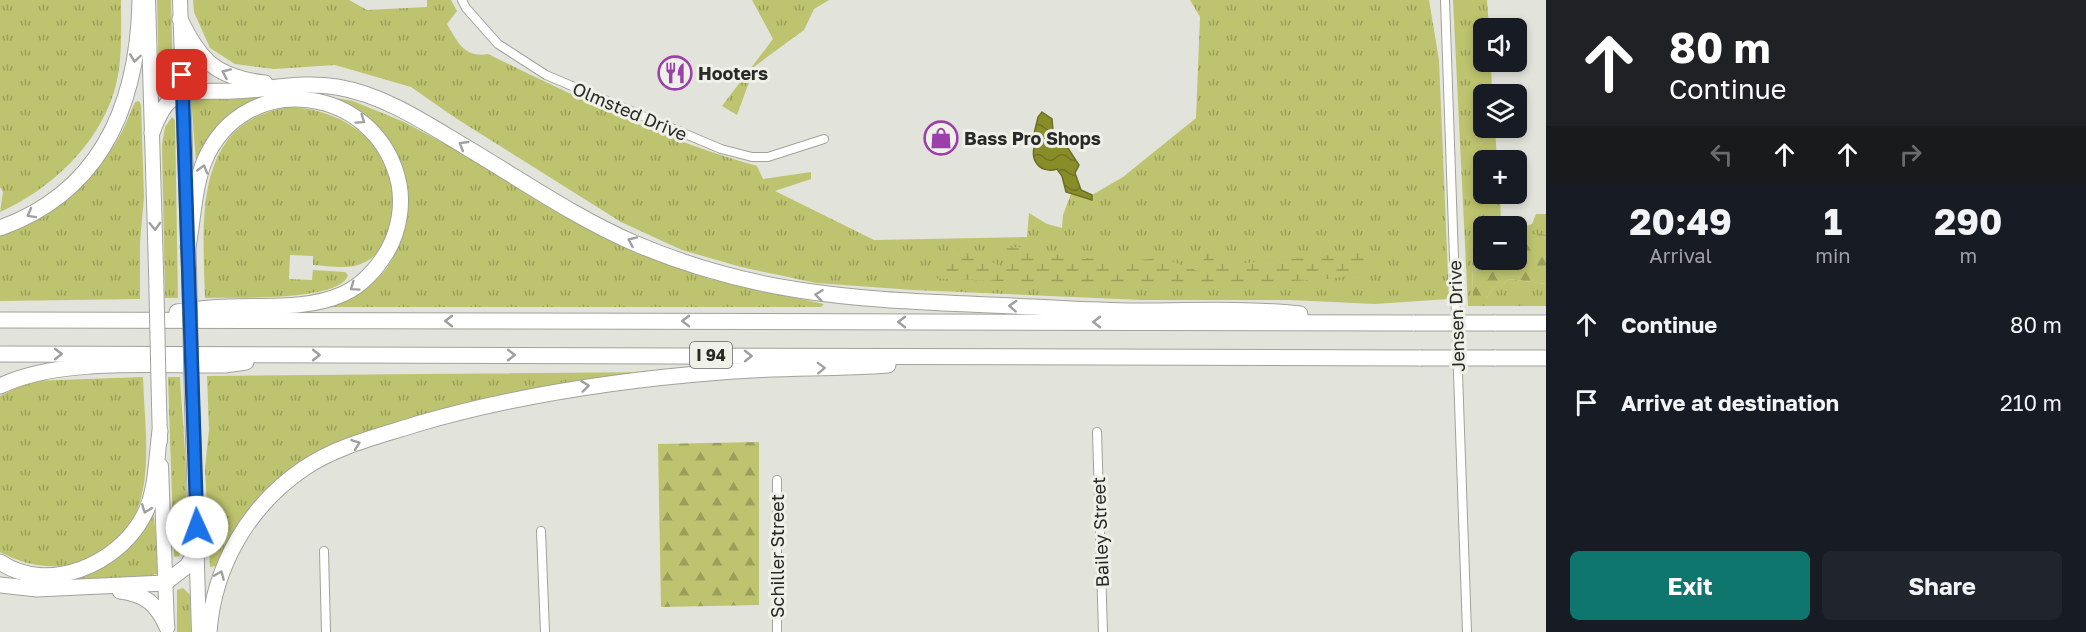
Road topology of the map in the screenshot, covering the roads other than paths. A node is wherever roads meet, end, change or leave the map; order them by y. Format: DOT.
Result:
graph roads {
  1 [pos="140,0"];
  2 [pos="148,0"];
  3 [pos="180,0"];
  4 [pos="462,0"];
  5 [pos="1445,0"];
  6 [pos="180,20"];
  7 [pos="283,85"];
  8 [pos="182,93"];
  9 [pos="152,133"];
  10 [pos="824,139"];
  11 [pos="0,228"];
  12 [pos="188,247"];
  13 [pos="0,320"];
  14 [pos="99,320"];
  15 [pos="1386,323"];
  16 [pos="1546,323"];
  17 [pos="0,354"];
  18 [pos="289,355"];
  19 [pos="1011,356"];
  20 [pos="1546,358"];
  21 [pos="0,386"];
  22 [pos="160,431"];
  23 [pos="1097,432"];
  24 [pos="777,480"];
  25 [pos="197,527"];
  26 [pos="541,531"];
  27 [pos="324,551"];
  28 [pos="0,562"];
  29 [pos="165,583"];
  30 [pos="0,585"];
  31 [pos="87,588"];
  32 [pos="167,629"];
  33 [pos="199,632"];
  34 [pos="209,632"];
  35 [pos="326,632"];
  36 [pos="545,632"];
  37 [pos="777,632"];
  38 [pos="1103,632"];
  39 [pos="1467,632"];
  1 -- 11 [label="highway, one-way"];
  2 -- 9 [label="main road"];
  3 -- 6 [label="main road"];
  4 -- 10 [label="street, Olmsted Drive"];
  5 -- 39 [label="street, Jensen Drive"];
  7 -- 6 [label="highway, one-way"];
  6 -- 8 [label="main road"];
  7 -- 8 [label="highway"];
  15 -- 7 [label="highway, one-way"];
  8 -- 9 [label="highway"];
  8 -- 12 [label="main road"];
  9 -- 22 [label="main road, one-way, bridge"];
  12 -- 14 [label="highway, one-way"];
  12 -- 25 [label="main road, bridge"];
  13 -- 14 [label="highway, I 94"];
  15 -- 14 [label="highway, I 94, one-way"];
  15 -- 16 [label="highway, I 94, bridge"];
  17 -- 18 [label="highway, I 94, one-way"];
  18 -- 19 [label="highway, I 94, one-way"];
  18 -- 21 [label="highway"];
  19 -- 20 [label="highway, I 94, bridge"];
  34 -- 19 [label="highway, one-way"];
  22 -- 28 [label="highway, one-way"];
  22 -- 29 [label="main road"];
  23 -- 38 [label="street, Bailey Street"];
  24 -- 37 [label="street, Schiller Street"];
  25 -- 29 [label="highway"];
  25 -- 33 [label="main road"];
  26 -- 36 [label="street"];
  27 -- 35 [label="street"];
  29 -- 31 [label="highway"];
  29 -- 32 [label="main road"];
  30 -- 31 [label="highway"];
  31 -- 32 [label="highway"];
}
